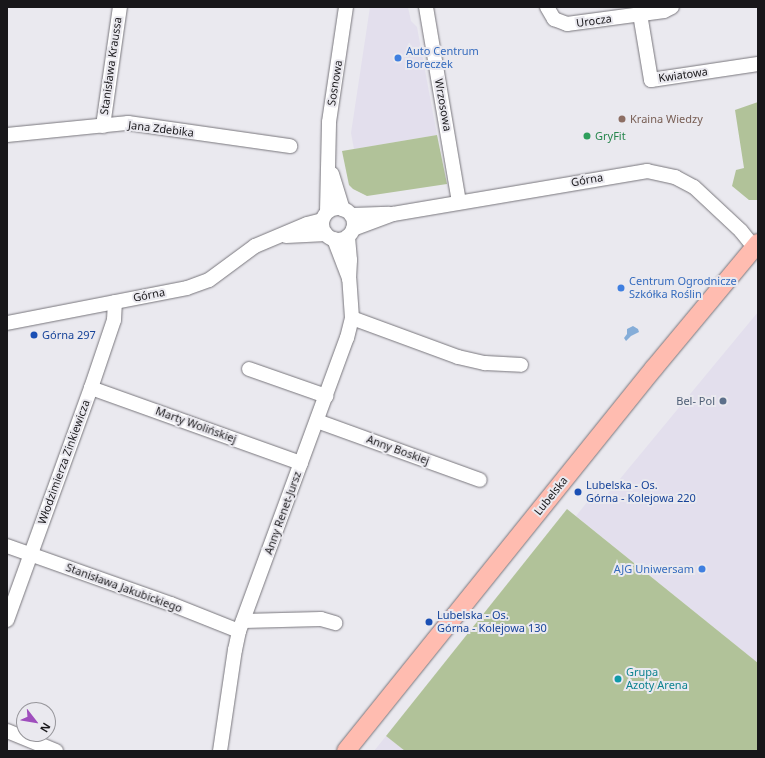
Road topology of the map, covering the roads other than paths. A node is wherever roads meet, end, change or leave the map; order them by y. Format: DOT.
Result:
graph roads {
  1 [pos="120,7"];
  2 [pos="346,7"];
  3 [pos="426,7"];
  4 [pos="547,7"];
  5 [pos="672,7"];
  6 [pos="640,14"];
  7 [pos="758,64"];
  8 [pos="103,126"];
  9 [pos="7,135"];
  10 [pos="290,146"];
  11 [pos="328,160"];
  12 [pos="459,202"];
  13 [pos="325,216"];
  14 [pos="349,222"];
  15 [pos="279,236"];
  16 [pos="330,237"];
  17 [pos="756,245"];
  18 [pos="349,279"];
  19 [pos="115,302"];
  20 [pos="352,318"];
  21 [pos="7,323"];
  22 [pos="521,365"];
  23 [pos="249,369"];
  24 [pos="91,388"];
  25 [pos="326,396"];
  26 [pos="317,421"];
  27 [pos="301,463"];
  28 [pos="480,480"];
  29 [pos="7,546"];
  30 [pos="31,555"];
  31 [pos="7,620"];
  32 [pos="335,623"];
  33 [pos="241,626"];
  34 [pos="7,731"];
  35 [pos="56,751"];
  36 [pos="220,751"];
  37 [pos="346,751"];
  1 -- 8 [label="street, Stanisława Kraussa"];
  2 -- 11 [label="street, Sosnowa"];
  3 -- 12 [label="street, Wrzosowa"];
  4 -- 6 [label="street, Urocza"];
  5 -- 6 [label="street, Urocza"];
  6 -- 7 [label="street, Kwiatowa"];
  8 -- 9 [label="street, Jana Zdebika"];
  8 -- 10 [label="street, Jana Zdebika"];
  11 -- 13 [label="street, Sosnowa"];
  11 -- 14 [label="street, Sosnowa"];
  12 -- 14 [label="street, Górna"];
  12 -- 17 [label="street, Górna"];
  13 -- 14 [label="street"];
  13 -- 15 [label="street, Górna"];
  13 -- 16 [label="street"];
  14 -- 16 [label="street"];
  14 -- 18 [label="street, Anny Renet-Jursz"];
  15 -- 16 [label="street, Górna"];
  15 -- 19 [label="street, Górna"];
  16 -- 18 [label="street, Anny Renet-Jursz"];
  17 -- 37 [label="main road, Lubelska"];
  18 -- 20 [label="street, Anny Renet-Jursz"];
  19 -- 21 [label="street, Górna"];
  19 -- 24 [label="street, Włodzimierza Zinkiewicza"];
  20 -- 22 [label="street"];
  20 -- 25 [label="street, Anny Renet-Jursz"];
  23 -- 25 [label="street"];
  24 -- 27 [label="street, Marty Wolińskiej"];
  24 -- 30 [label="street, Włodzimierza Zinkiewicza"];
  25 -- 26 [label="street, Anny Renet-Jursz"];
  26 -- 27 [label="street, Anny Renet-Jursz"];
  26 -- 28 [label="street, Anny Boskiej"];
  27 -- 33 [label="street, Anny Renet-Jursz"];
  29 -- 30 [label="street, Stanisława Jakubickiego"];
  30 -- 31 [label="street, Włodzimierza Zinkiewicza"];
  30 -- 33 [label="street, Stanisława Jakubickiego"];
  32 -- 33 [label="street, Stanisława Jakubickiego"];
  33 -- 36 [label="street, Anny Renet-Jursz"];
  34 -- 35 [label="street"];
}
